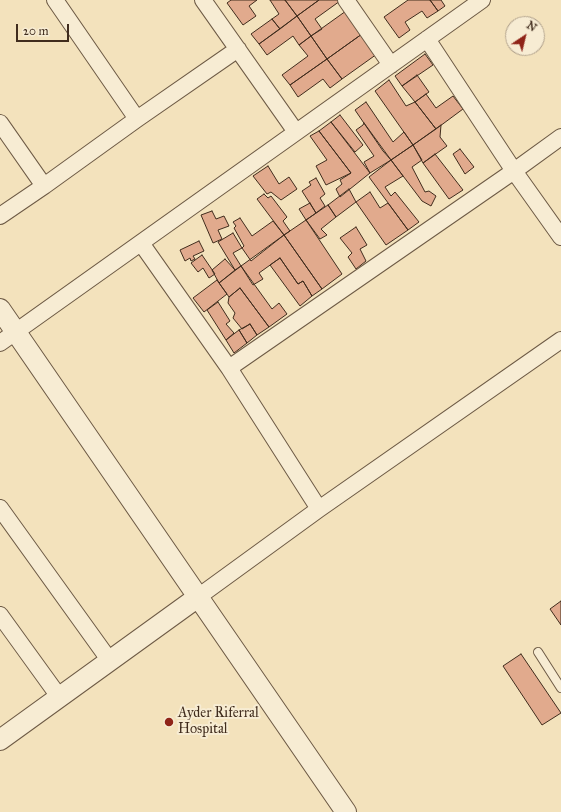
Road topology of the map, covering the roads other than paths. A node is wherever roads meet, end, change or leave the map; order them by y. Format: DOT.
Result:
graph roads {
  1 [pos="55,0"];
  2 [pos="203,0"];
  3 [pos="346,0"];
  4 [pos="482,0"];
  5 [pos="427,39"];
  6 [pos="238,49"];
  7 [pos="391,65"];
  8 [pos="137,119"];
  9 [pos="0,123"];
  10 [pos="296,132"];
  11 [pos="561,137"];
  12 [pos="514,171"];
  13 [pos="44,186"];
  14 [pos="0,216"];
  15 [pos="561,237"];
  16 [pos="141,243"];
  17 [pos="0,309"];
  18 [pos="16,332"];
  19 [pos="561,340"];
  20 [pos="0,343"];
  21 [pos="229,368"];
  22 [pos="0,508"];
  23 [pos="319,510"];
  24 [pos="198,597"];
  25 [pos="0,615"];
  26 [pos="538,652"];
  27 [pos="110,661"];
  28 [pos="561,688"];
  29 [pos="60,698"];
  30 [pos="0,740"];
  31 [pos="346,812"];
  1 -- 8 [label="street"];
  2 -- 6 [label="street"];
  3 -- 7 [label="street"];
  4 -- 5 [label="street"];
  5 -- 7 [label="street"];
  5 -- 12 [label="street"];
  6 -- 8 [label="street"];
  6 -- 10 [label="street"];
  7 -- 10 [label="street"];
  8 -- 13 [label="street"];
  9 -- 13 [label="street"];
  10 -- 16 [label="street"];
  11 -- 12 [label="street"];
  12 -- 15 [label="street"];
  12 -- 21 [label="street"];
  13 -- 14 [label="street"];
  16 -- 18 [label="street"];
  16 -- 21 [label="street"];
  17 -- 18 [label="street"];
  18 -- 20 [label="street"];
  18 -- 24 [label="street"];
  19 -- 23 [label="street"];
  21 -- 23 [label="street"];
  22 -- 27 [label="street"];
  23 -- 24 [label="street"];
  24 -- 27 [label="street"];
  24 -- 31 [label="street"];
  25 -- 29 [label="street"];
  26 -- 28 [label="lane"];
  27 -- 29 [label="street"];
  29 -- 30 [label="street"];
}
